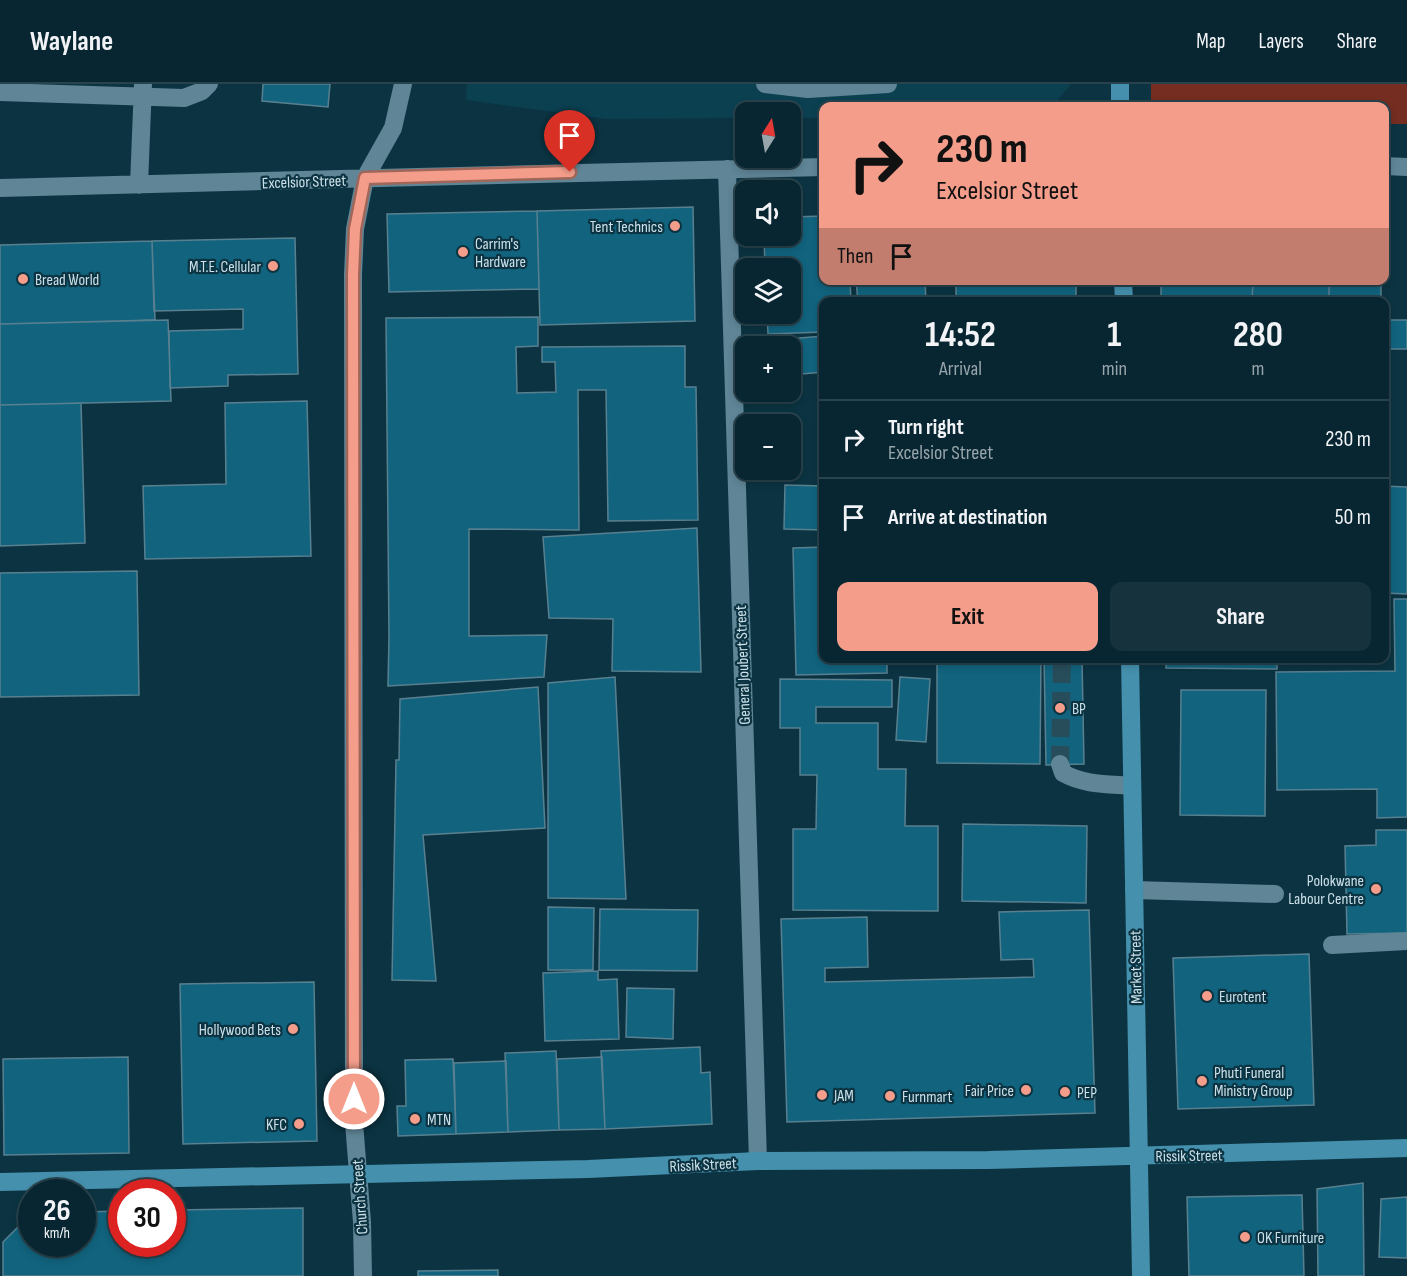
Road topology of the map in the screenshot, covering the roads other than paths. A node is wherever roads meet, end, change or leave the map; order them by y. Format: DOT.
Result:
graph roads {
  1 [pos="210,84"];
  2 [pos="403,84"];
  3 [pos="765,84"];
  4 [pos="888,84"];
  5 [pos="1120,84"];
  6 [pos="143,91"];
  7 [pos="0,92"];
  8 [pos="1120,102"];
  9 [pos="1389,166"];
  10 [pos="1407,166"];
  11 [pos="819,167"];
  12 [pos="727,169"];
  13 [pos="365,178"];
  14 [pos="139,184"];
  15 [pos="0,188"];
  16 [pos="1130,663"];
  17 [pos="1060,765"];
  18 [pos="1132,786"];
  19 [pos="1134,890"];
  20 [pos="1275,894"];
  21 [pos="1407,941"];
  22 [pos="1332,945"];
  23 [pos="1407,1148"];
  24 [pos="1139,1156"];
  25 [pos="758,1161"];
  26 [pos="357,1174"];
  27 [pos="0,1182"];
  28 [pos="363,1276"];
  29 [pos="1142,1276"];
  1 -- 6 [label="street"];
  2 -- 13 [label="street, Church Street"];
  3 -- 4 [label="street"];
  5 -- 8 [label="main road"];
  6 -- 7 [label="street"];
  6 -- 14 [label="street"];
  9 -- 10 [label="street"];
  11 -- 12 [label="street, Excelsior Street"];
  12 -- 13 [label="street, Excelsior Street"];
  12 -- 25 [label="street, General Joubert Street"];
  13 -- 14 [label="street, Excelsior Street"];
  13 -- 26 [label="street, Church Street"];
  14 -- 15 [label="street, Excelsior Street"];
  16 -- 18 [label="main road, Market Street"];
  17 -- 18 [label="street"];
  18 -- 19 [label="main road, Market Street"];
  19 -- 20 [label="street"];
  19 -- 24 [label="main road, Market Street"];
  21 -- 22 [label="street"];
  23 -- 24 [label="main road, Rissik Street"];
  24 -- 25 [label="main road, Rissik Street"];
  24 -- 29 [label="main road, Market Street"];
  25 -- 26 [label="main road, Rissik Street"];
  26 -- 27 [label="main road, Rissik Street"];
  26 -- 28 [label="street, Church Street"];
}
